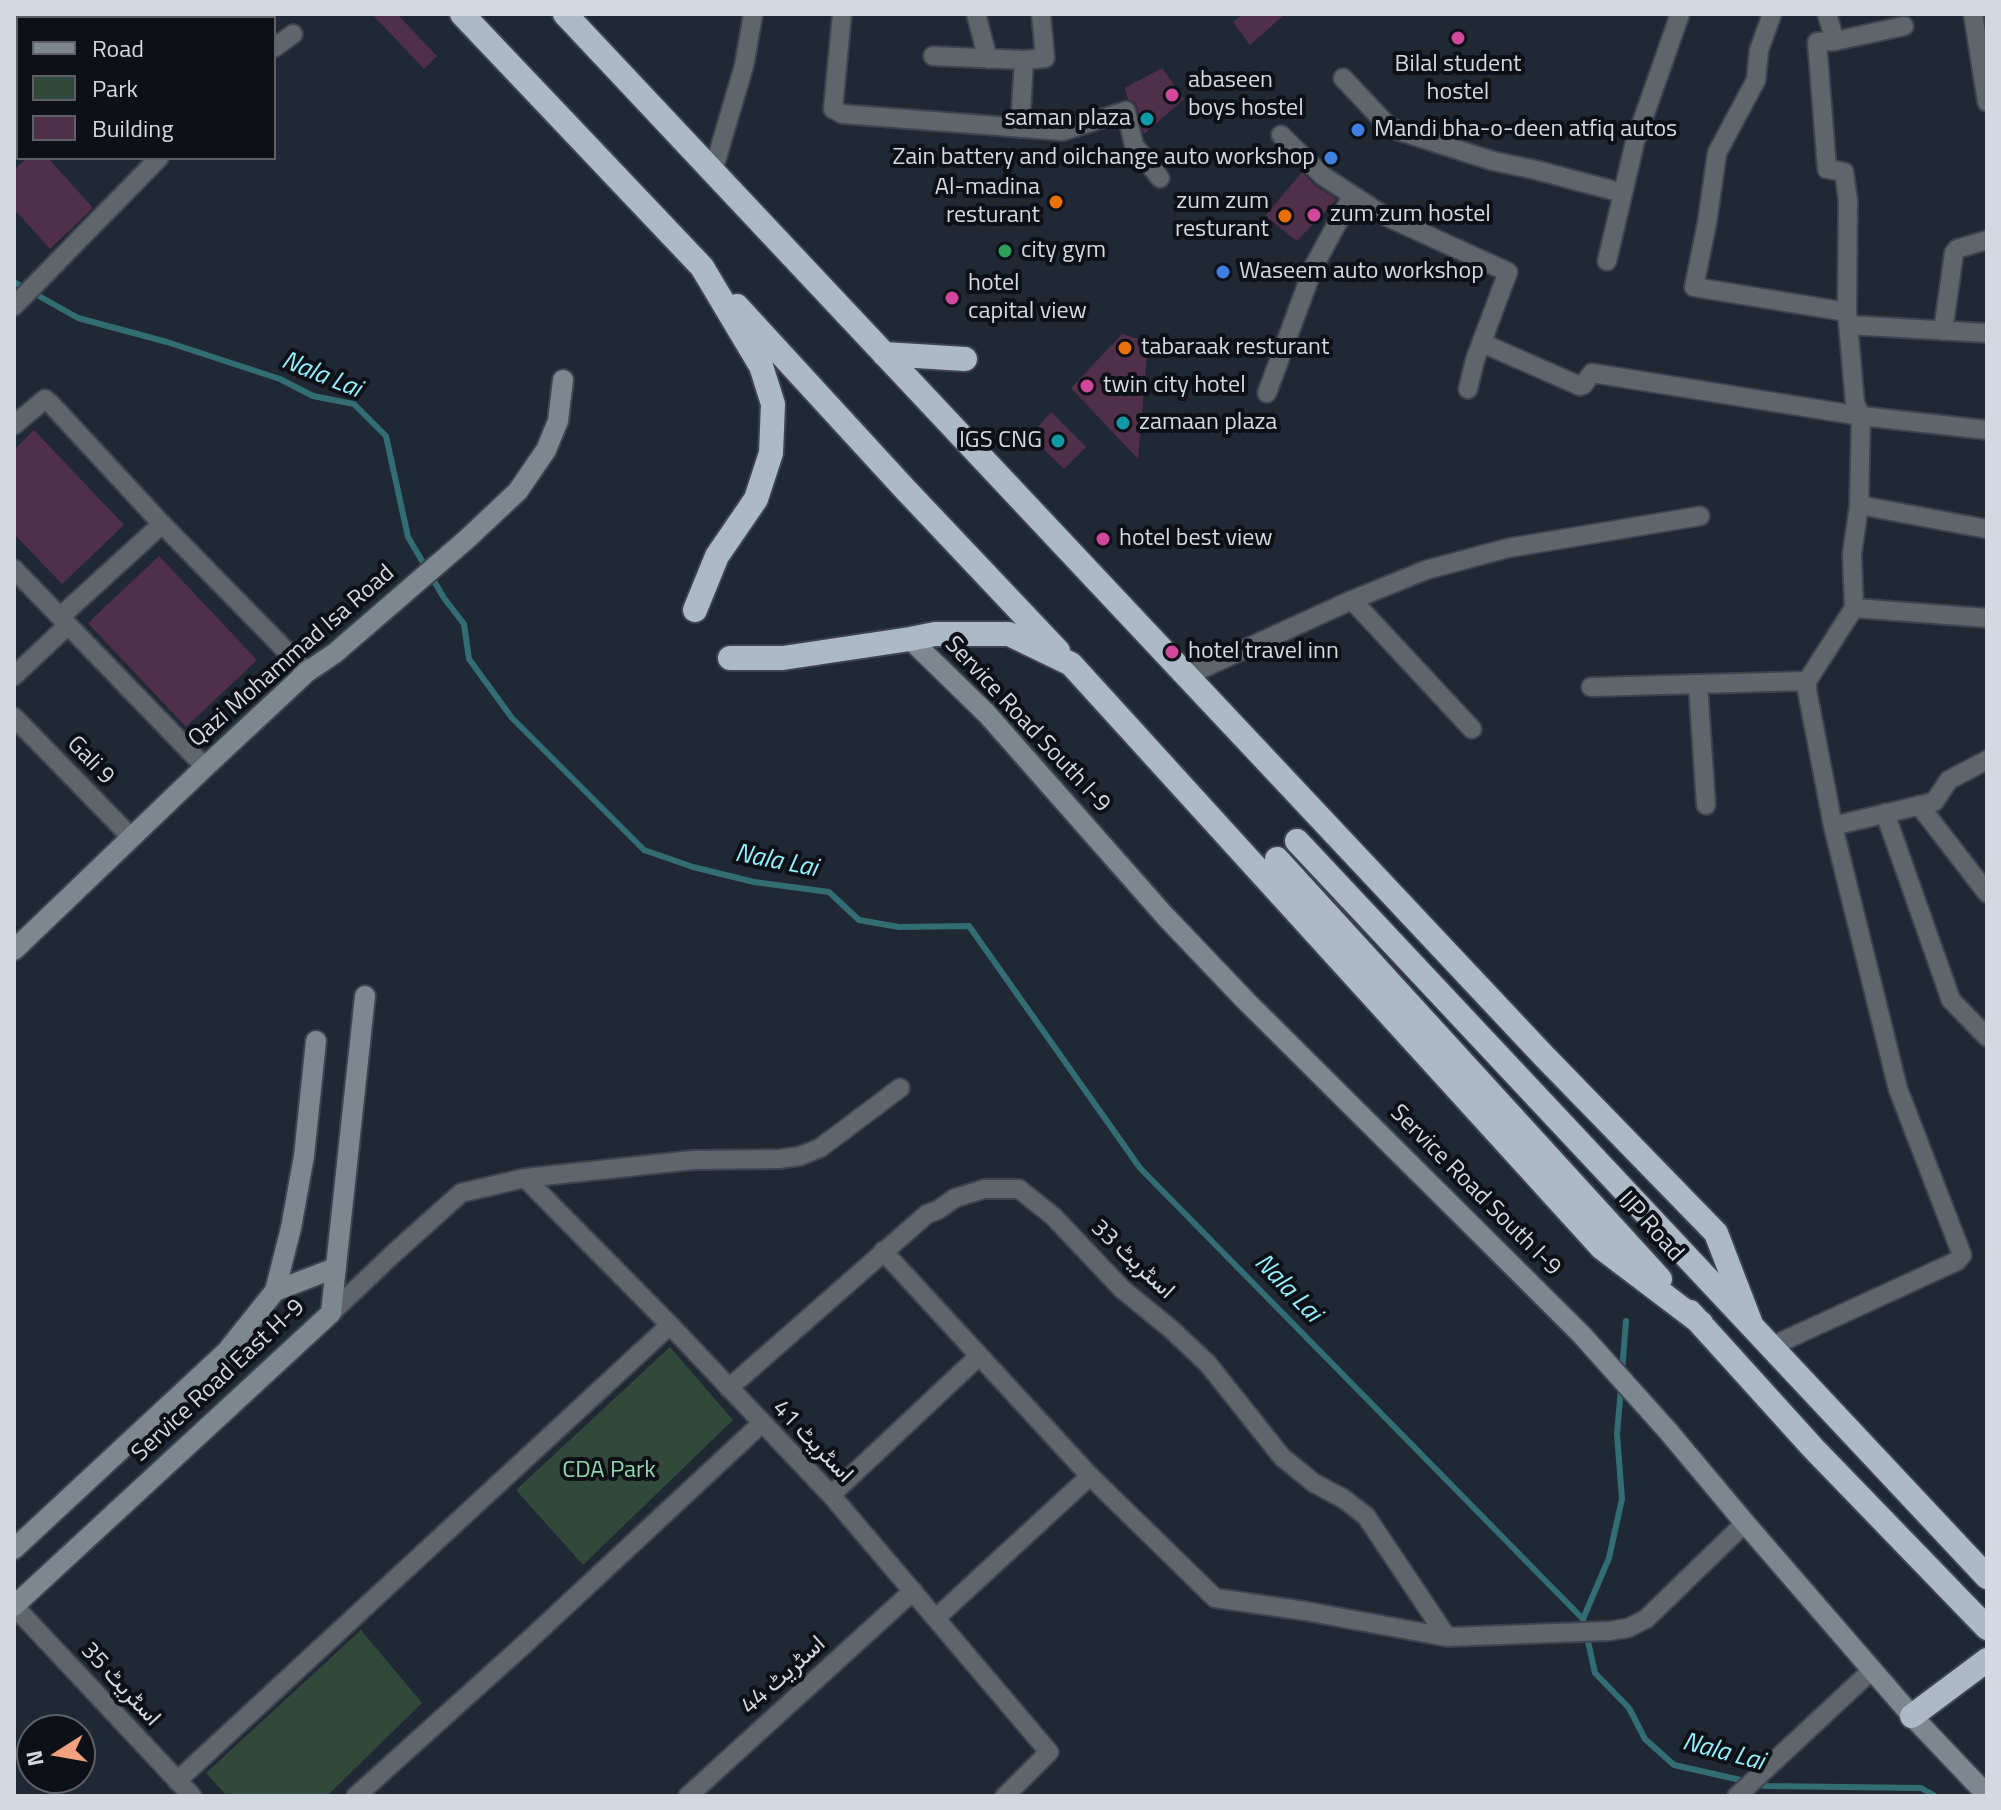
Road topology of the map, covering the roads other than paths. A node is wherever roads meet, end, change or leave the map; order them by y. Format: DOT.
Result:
graph roads {
  1 [pos="462,14"];
  2 [pos="565,14"];
  3 [pos="842,14"];
  4 [pos="976,14"];
  5 [pos="1041,14"];
  6 [pos="1680,14"];
  7 [pos="1772,14"];
  8 [pos="1827,14"];
  9 [pos="1973,14"];
  10 [pos="753,15"];
  11 [pos="1904,26"];
  12 [pos="293,34"];
  13 [pos="1835,41"];
  14 [pos="276,47"];
  15 [pos="933,56"];
  16 [pos="988,59"];
  17 [pos="1024,60"];
  18 [pos="1343,78"];
  19 [pos="1987,102"];
  20 [pos="1020,128"];
  21 [pos="1281,135"];
  22 [pos="157,160"];
  23 [pos="713,171"];
  24 [pos="1160,178"];
  25 [pos="1623,193"];
  26 [pos="1352,196"];
  27 [pos="1987,240"];
  28 [pos="1607,261"];
  29 [pos="702,267"];
  30 [pos="16,304"];
  31 [pos="1848,318"];
  32 [pos="1943,331"];
  33 [pos="1987,333"];
  34 [pos="1482,343"];
  35 [pos="884,354"];
  36 [pos="965,359"];
  37 [pos="563,380"];
  38 [pos="1468,389"];
  39 [pos="1267,393"];
  40 [pos="1861,416"];
  41 [pos="14,425"];
  42 [pos="1987,430"];
  43 [pos="1859,505"];
  44 [pos="1700,516"];
  45 [pos="162,524"];
  46 [pos="1987,529"];
  47 [pos="14,569"];
  48 [pos="1352,600"];
  49 [pos="1854,608"];
  50 [pos="695,610"];
  51 [pos="1987,618"];
  52 [pos="64,621"];
  53 [pos="910,639"];
  54 [pos="730,658"];
  55 [pos="1071,664"];
  56 [pos="307,672"];
  57 [pos="14,676"];
  58 [pos="1186,676"];
  59 [pos="1807,681"];
  60 [pos="1698,684"];
  61 [pos="1591,687"];
  62 [pos="14,717"];
  63 [pos="1472,729"];
  64 [pos="1987,760"];
  65 [pos="205,767"];
  66 [pos="1706,805"];
  67 [pos="1919,805"];
  68 [pos="1885,813"];
  69 [pos="1833,826"];
  70 [pos="131,837"];
  71 [pos="1297,841"];
  72 [pos="1277,859"];
  73 [pos="1987,893"];
  74 [pos="14,950"];
  75 [pos="365,996"];
  76 [pos="1987,1037"];
  77 [pos="316,1041"];
  78 [pos="900,1088"];
  79 [pos="525,1178"];
  80 [pos="883,1251"];
  81 [pos="335,1268"];
  82 [pos="275,1291"];
  83 [pos="331,1313"];
  84 [pos="1701,1323"];
  85 [pos="1751,1324"];
  86 [pos="670,1325"];
  87 [pos="1770,1347"];
  88 [pos="979,1356"];
  89 [pos="729,1388"];
  90 [pos="762,1423"];
  91 [pos="1090,1476"];
  92 [pos="831,1495"];
  93 [pos="1745,1523"];
  94 [pos="14,1549"];
  95 [pos="1987,1577"];
  96 [pos="913,1591"];
  97 [pos="14,1606"];
  98 [pos="936,1618"];
  99 [pos="1987,1628"];
  100 [pos="1447,1637"];
  101 [pos="1987,1660"];
  102 [pos="1872,1670"];
  103 [pos="1912,1716"];
  104 [pos="181,1790"];
  105 [pos="1987,1795"];
  106 [pos="356,1796"];
  107 [pos="688,1796"];
  108 [pos="1005,1796"];
  109 [pos="1737,1796"];
  1 -- 29 [label="highway"];
  2 -- 23 [label="highway"];
  3 -- 20 [label="street"];
  4 -- 16 [label="street"];
  5 -- 17 [label="street"];
  6 -- 25 [label="street"];
  7 -- 31 [label="street"];
  8 -- 13 [label="street"];
  9 -- 19 [label="street"];
  10 -- 23 [label="street"];
  11 -- 13 [label="street"];
  12 -- 14 [label="street"];
  13 -- 31 [label="street"];
  15 -- 16 [label="street"];
  16 -- 17 [label="street"];
  17 -- 20 [label="street"];
  18 -- 25 [label="street"];
  20 -- 24 [label="street"];
  21 -- 26 [label="street"];
  22 -- 30 [label="street"];
  23 -- 35 [label="highway"];
  25 -- 28 [label="street"];
  26 -- 34 [label="street"];
  26 -- 39 [label="street"];
  27 -- 32 [label="street"];
  29 -- 50 [label="highway"];
  29 -- 55 [label="highway"];
  31 -- 32 [label="street"];
  31 -- 40 [label="street"];
  32 -- 33 [label="street"];
  34 -- 38 [label="street"];
  34 -- 40 [label="street"];
  35 -- 36 [label="highway"];
  35 -- 58 [label="highway"];
  37 -- 56 [label="street, Qazi Mohammad Isa Road"];
  40 -- 42 [label="street"];
  40 -- 43 [label="street"];
  41 -- 45 [label="street"];
  43 -- 46 [label="street"];
  43 -- 49 [label="street"];
  44 -- 48 [label="street"];
  45 -- 52 [label="street"];
  45 -- 56 [label="street"];
  47 -- 52 [label="street"];
  48 -- 58 [label="street"];
  48 -- 63 [label="street"];
  49 -- 51 [label="street"];
  49 -- 59 [label="street"];
  52 -- 57 [label="street"];
  52 -- 65 [label="street"];
  53 -- 54 [label="highway"];
  53 -- 55 [label="highway"];
  53 -- 93 [label="street, Service Road South I-9"];
  55 -- 84 [label="highway"];
  56 -- 65 [label="street, Qazi Mohammad Isa Road"];
  58 -- 85 [label="highway"];
  59 -- 60 [label="street"];
  59 -- 69 [label="street"];
  60 -- 61 [label="street"];
  60 -- 66 [label="street"];
  62 -- 70 [label="street, Gali 9"];
  64 -- 67 [label="street"];
  65 -- 70 [label="street, Qazi Mohammad Isa Road"];
  67 -- 68 [label="street"];
  67 -- 73 [label="street"];
  68 -- 69 [label="street"];
  68 -- 76 [label="street"];
  69 -- 87 [label="street"];
  70 -- 74 [label="street, Qazi Mohammad Isa Road"];
  71 -- 85 [label="highway, IJP Road"];
  72 -- 84 [label="highway, IJP Road"];
  75 -- 81 [label="street, Service Road East H-9"];
  77 -- 82 [label="street, Service Road East H-9"];
  78 -- 79 [label="street"];
  79 -- 83 [label="street"];
  79 -- 86 [label="street, اسٹریٹ 41"];
  80 -- 88 [label="street"];
  80 -- 89 [label="street, اسٹریٹ 33"];
  80 -- 100 [label="street, اسٹریٹ 33"];
  81 -- 82 [label="street"];
  81 -- 83 [label="street, Service Road East H-9"];
  82 -- 94 [label="street, Service Road East H-9"];
  83 -- 97 [label="street, Service Road East H-9"];
  84 -- 99 [label="highway, IJP Road"];
  85 -- 87 [label="highway, IJP Road"];
  86 -- 89 [label="street, اسٹریٹ 41"];
  86 -- 104 [label="street"];
  87 -- 95 [label="highway, IJP Road"];
  88 -- 91 [label="street"];
  88 -- 92 [label="street"];
  89 -- 90 [label="street, اسٹریٹ 41"];
  90 -- 92 [label="street, اسٹریٹ 41"];
  90 -- 106 [label="street"];
  91 -- 98 [label="street"];
  91 -- 100 [label="street"];
  92 -- 96 [label="street, اسٹریٹ 41"];
  93 -- 100 [label="street"];
  93 -- 102 [label="street, Service Road South I-9"];
  96 -- 98 [label="street, اسٹریٹ 41"];
  96 -- 107 [label="street, اسٹریٹ 44"];
  97 -- 104 [label="street, اسٹریٹ 35"];
  98 -- 108 [label="street, اسٹریٹ 41"];
  101 -- 103 [label="highway"];
  102 -- 103 [label="street, Service Road South I-9"];
  102 -- 109 [label="street"];
  103 -- 105 [label="street, Service Road South I-9"];
}
